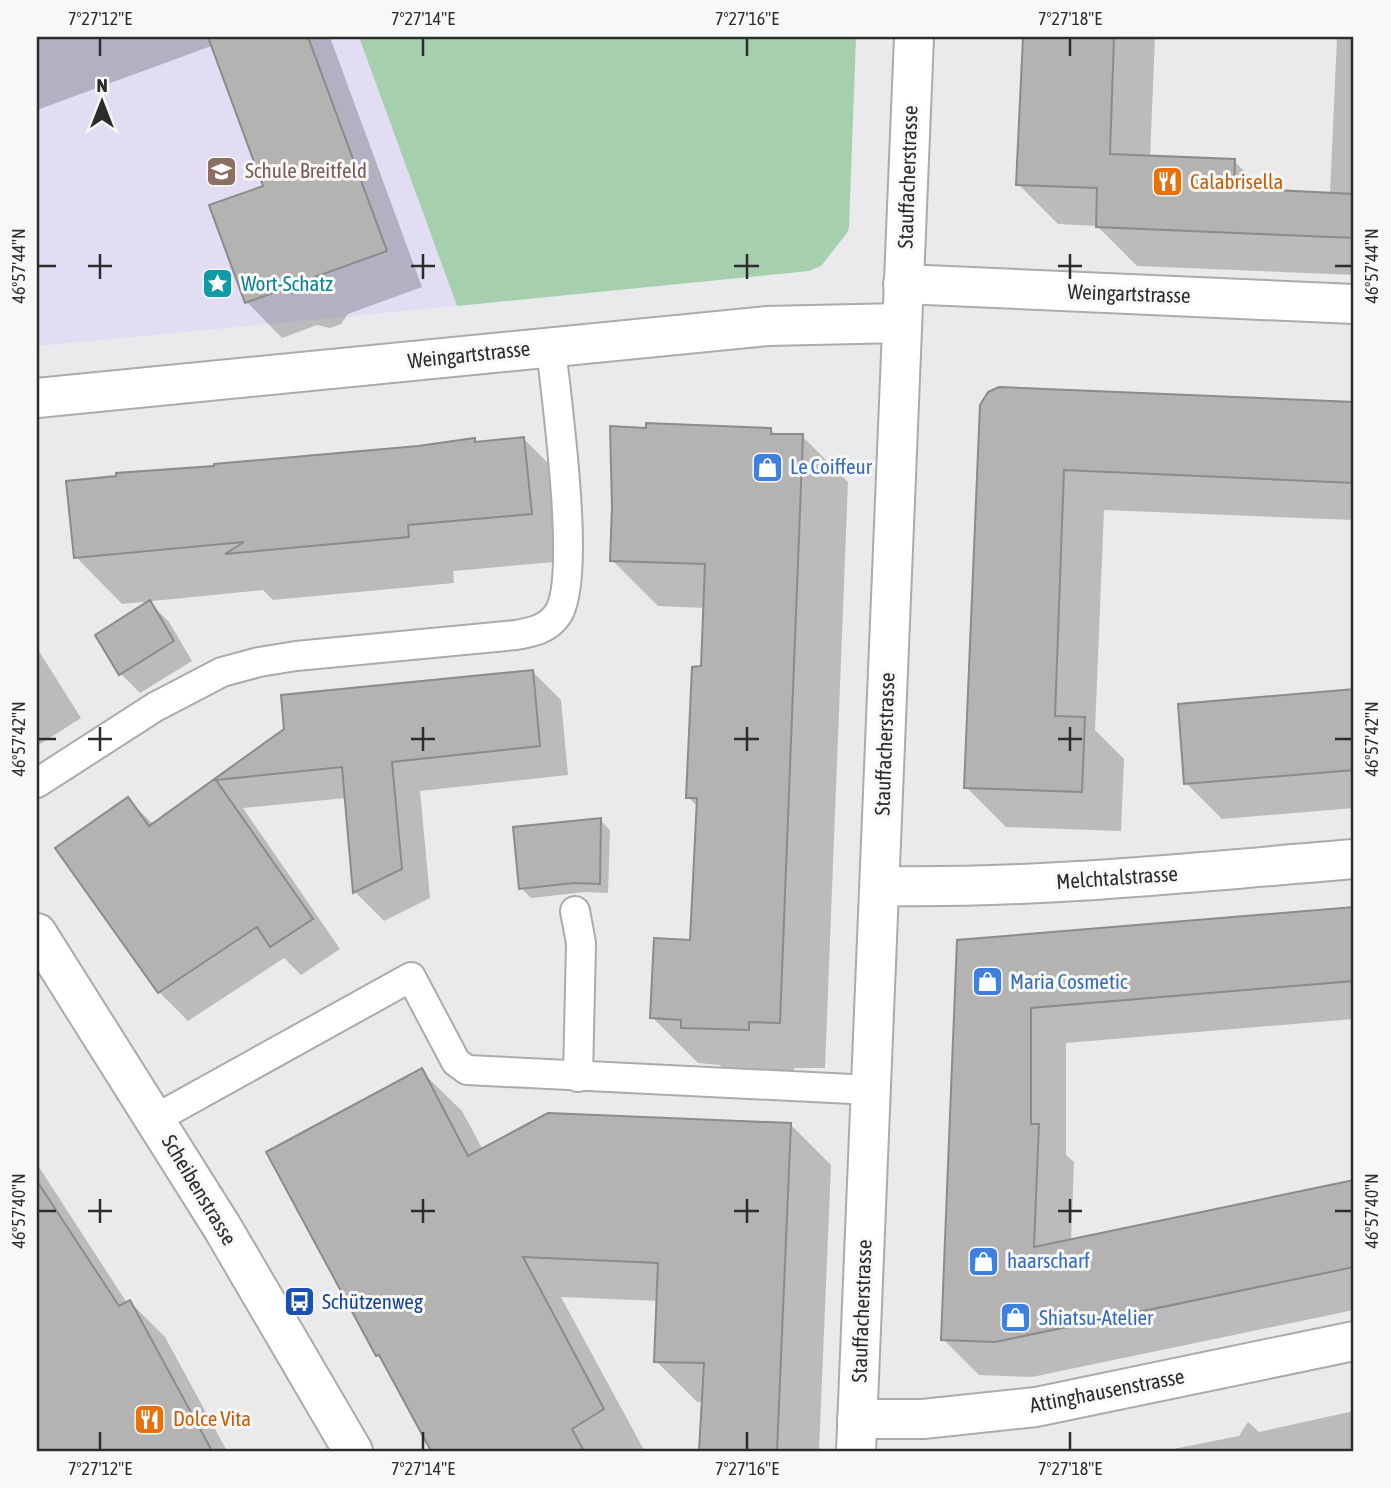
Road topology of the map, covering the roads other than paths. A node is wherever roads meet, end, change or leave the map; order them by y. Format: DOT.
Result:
graph roads {
  1 [pos="914,37"];
  2 [pos="904,284"];
  3 [pos="1354,304"];
  4 [pos="902,323"];
  5 [pos="551,347"];
  6 [pos="37,398"];
  7 [pos="37,783"];
  8 [pos="1354,859"];
  9 [pos="880,886"];
  10 [pos="575,911"];
  11 [pos="37,933"];
  12 [pos="578,1077"];
  13 [pos="871,1090"];
  14 [pos="156,1119"];
  15 [pos="1354,1341"];
  16 [pos="857,1435"];
  17 [pos="353,1451"];
  1 -- 2 [label="street, Stauffacherstrasse"];
  2 -- 3 [label="street, Weingartstrasse"];
  2 -- 4 [label="street, Stauffacherstrasse"];
  4 -- 5 [label="street, Weingartstrasse"];
  4 -- 9 [label="street, Stauffacherstrasse"];
  5 -- 6 [label="street, Weingartstrasse"];
  5 -- 7 [label="lane"];
  8 -- 9 [label="street, Melchtalstrasse"];
  9 -- 13 [label="street, Stauffacherstrasse"];
  10 -- 12 [label="lane"];
  11 -- 14 [label="street, Scheibenstrasse"];
  12 -- 13 [label="lane"];
  12 -- 14 [label="lane"];
  13 -- 16 [label="street, Stauffacherstrasse"];
  14 -- 17 [label="street, Scheibenstrasse"];
  15 -- 16 [label="street, Attinghausenstrasse"];
}
